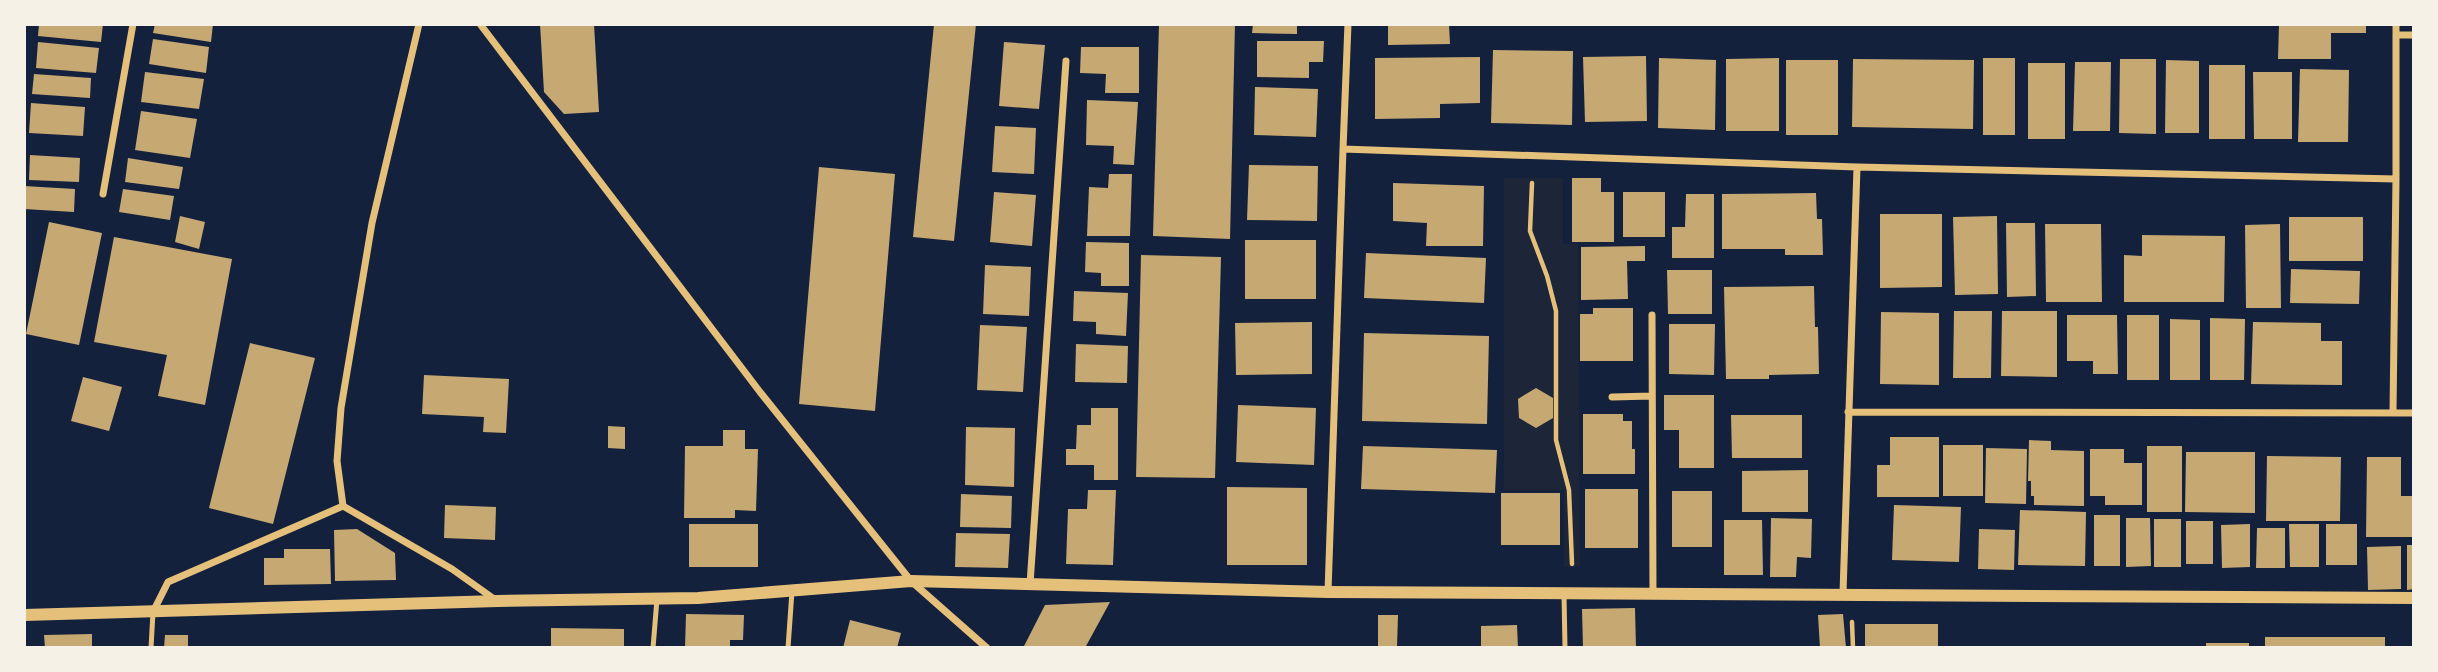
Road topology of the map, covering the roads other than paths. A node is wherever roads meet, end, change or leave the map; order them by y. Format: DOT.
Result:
graph roads {
  1 [pos="133,24"];
  2 [pos="419,24"];
  3 [pos="480,24"];
  4 [pos="1348,24"];
  5 [pos="2396,24"];
  6 [pos="2396,35"];
  7 [pos="2413,35"];
  8 [pos="1066,61"];
  9 [pos="1343,149"];
  10 [pos="1857,167"];
  11 [pos="2396,179"];
  12 [pos="103,194"];
  13 [pos="1652,315"];
  14 [pos="1652,396"];
  15 [pos="1612,397"];
  16 [pos="1849,411"];
  17 [pos="2393,412"];
  18 [pos="2413,412"];
  19 [pos="343,506"];
  20 [pos="911,581"];
  21 [pos="1030,584"];
  22 [pos="792,590"];
  23 [pos="1328,592"];
  24 [pos="1569,593"];
  25 [pos="1654,593"];
  26 [pos="1843,593"];
  27 [pos="2413,598"];
  28 [pos="657,599"];
  29 [pos="498,601"];
  30 [pos="153,612"];
  31 [pos="24,615"];
  32 [pos="151,648"];
  33 [pos="653,648"];
  34 [pos="788,648"];
  35 [pos="987,648"];
  36 [pos="1565,648"];
  1 -- 12 [label="street"];
  2 -- 19 [label="street"];
  3 -- 20 [label="street"];
  4 -- 9 [label="street"];
  5 -- 6 [label="street"];
  6 -- 7 [label="street"];
  6 -- 11 [label="street"];
  8 -- 21 [label="street"];
  9 -- 10 [label="street"];
  9 -- 23 [label="street"];
  10 -- 11 [label="street"];
  10 -- 16 [label="street"];
  11 -- 17 [label="street"];
  13 -- 14 [label="street"];
  14 -- 15 [label="street"];
  14 -- 25 [label="street"];
  16 -- 17 [label="street"];
  16 -- 26 [label="street"];
  17 -- 18 [label="street"];
  19 -- 29 [label="street"];
  19 -- 30 [label="street"];
  20 -- 21 [label="street"];
  20 -- 22 [label="street"];
  20 -- 35 [label="street"];
  21 -- 23 [label="street"];
  22 -- 28 [label="street"];
  22 -- 34 [label="lane"];
  23 -- 24 [label="street"];
  24 -- 25 [label="street"];
  24 -- 36 [label="lane"];
  25 -- 26 [label="street"];
  26 -- 27 [label="street"];
  28 -- 29 [label="street"];
  28 -- 33 [label="lane"];
  29 -- 30 [label="street"];
  30 -- 31 [label="street"];
  30 -- 32 [label="lane"];
}
